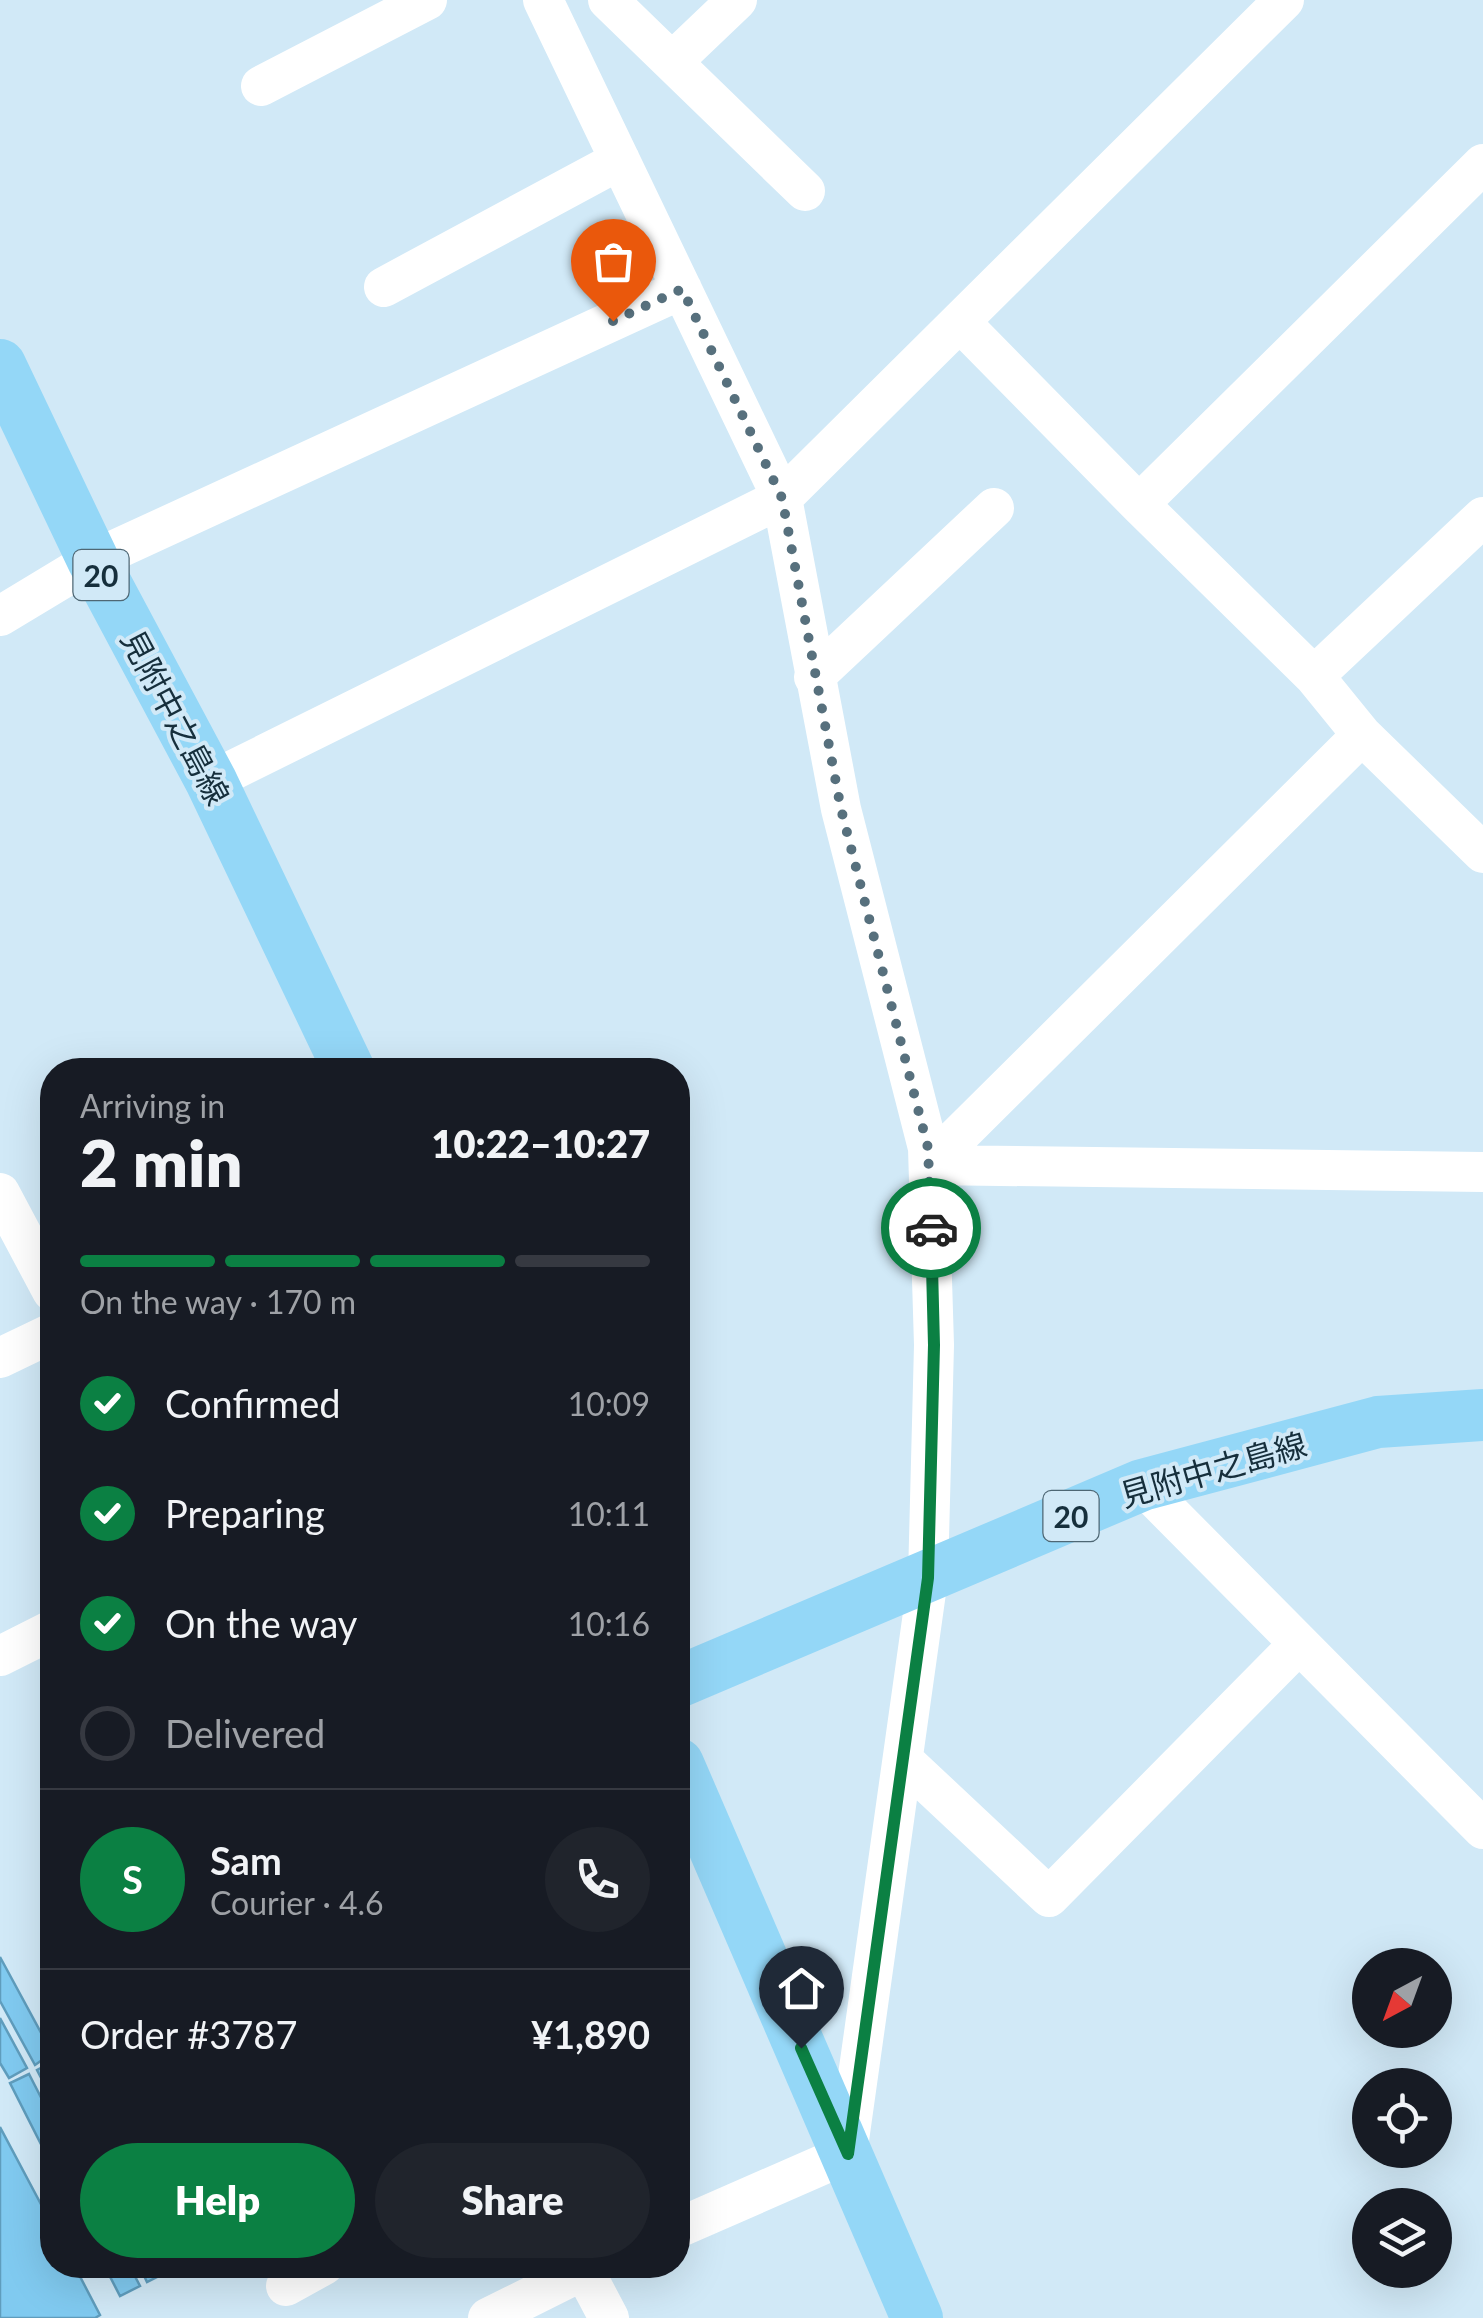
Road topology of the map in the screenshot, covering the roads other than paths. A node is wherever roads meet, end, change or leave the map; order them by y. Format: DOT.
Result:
graph roads {
  1 [pos="427,0"];
  2 [pos="542,0"];
  3 [pos="608,0"];
  4 [pos="737,0"];
  5 [pos="1284,0"];
  6 [pos="672,62"];
  7 [pos="261,86"];
  8 [pos="620,160"];
  9 [pos="1483,164"];
  10 [pos="805,191"];
  11 [pos="384,288"];
  12 [pos="682,289"];
  13 [pos="960,322"];
  14 [pos="0,366"];
  15 [pos="782,498"];
  16 [pos="1138,504"];
  17 [pos="994,508"];
  18 [pos="1483,516"];
  19 [pos="93,560"];
  20 [pos="0,616"];
  21 [pos="1314,676"];
  22 [pos="814,678"];
  23 [pos="1362,736"];
  24 [pos="211,781"];
  25 [pos="1483,853"];
  26 [pos="344,1058"];
  27 [pos="929,1165"];
  28 [pos="1483,1172"];
  29 [pos="0,1192"];
  30 [pos="40,1268"];
  31 [pos="40,1339"];
  32 [pos="0,1358"];
  33 [pos="1483,1416"];
  34 [pos="1142,1485"];
  35 [pos="928,1578"];
  36 [pos="40,1636"];
  37 [pos="1300,1644"];
  38 [pos="0,1656"];
  39 [pos="690,1677"];
  40 [pos="903,1760"];
  41 [pos="690,1792"];
  42 [pos="1483,1829"];
  43 [pos="848,2154"];
  44 [pos="690,2223"];
  45 [pos="300,2278"];
  46 [pos="563,2278"];
  47 [pos="591,2278"];
  48 [pos="286,2286"];
  49 [pos="488,2318"];
  50 [pos="608,2318"];
  51 [pos="917,2318"];
  1 -- 7 [label="street"];
  2 -- 8 [label="street"];
  3 -- 6 [label="street"];
  4 -- 6 [label="street"];
  5 -- 13 [label="street"];
  6 -- 10 [label="street"];
  8 -- 11 [label="street"];
  8 -- 12 [label="street"];
  9 -- 16 [label="street"];
  12 -- 15 [label="street"];
  12 -- 19 [label="street"];
  13 -- 15 [label="street"];
  13 -- 16 [label="street"];
  14 -- 19 [label="main road, 見附中之島線 / 20"];
  15 -- 22 [label="street"];
  15 -- 24 [label="street"];
  16 -- 21 [label="street"];
  17 -- 22 [label="street"];
  18 -- 21 [label="street"];
  19 -- 20 [label="street"];
  19 -- 24 [label="main road, 見附中之島線 / 20"];
  21 -- 23 [label="street"];
  22 -- 27 [label="street"];
  23 -- 25 [label="street"];
  23 -- 27 [label="street"];
  24 -- 26 [label="main road, 見附中之島線 / 20"];
  27 -- 28 [label="street"];
  27 -- 35 [label="street"];
  29 -- 30 [label="street"];
  31 -- 32 [label="street"];
  33 -- 34 [label="main road, 見附中之島線 / 20"];
  34 -- 35 [label="main road, 見附中之島線 / 20"];
  34 -- 37 [label="street"];
  35 -- 39 [label="main road, 見附中之島線 / 20"];
  35 -- 40 [label="street"];
  36 -- 38 [label="street"];
  37 -- 40 [label="street"];
  37 -- 42 [label="street"];
  40 -- 43 [label="street"];
  41 -- 43 [label="main road"];
  43 -- 44 [label="street"];
  43 -- 51 [label="main road"];
  45 -- 48 [label="street"];
  46 -- 49 [label="street"];
  47 -- 50 [label="street"];
}
